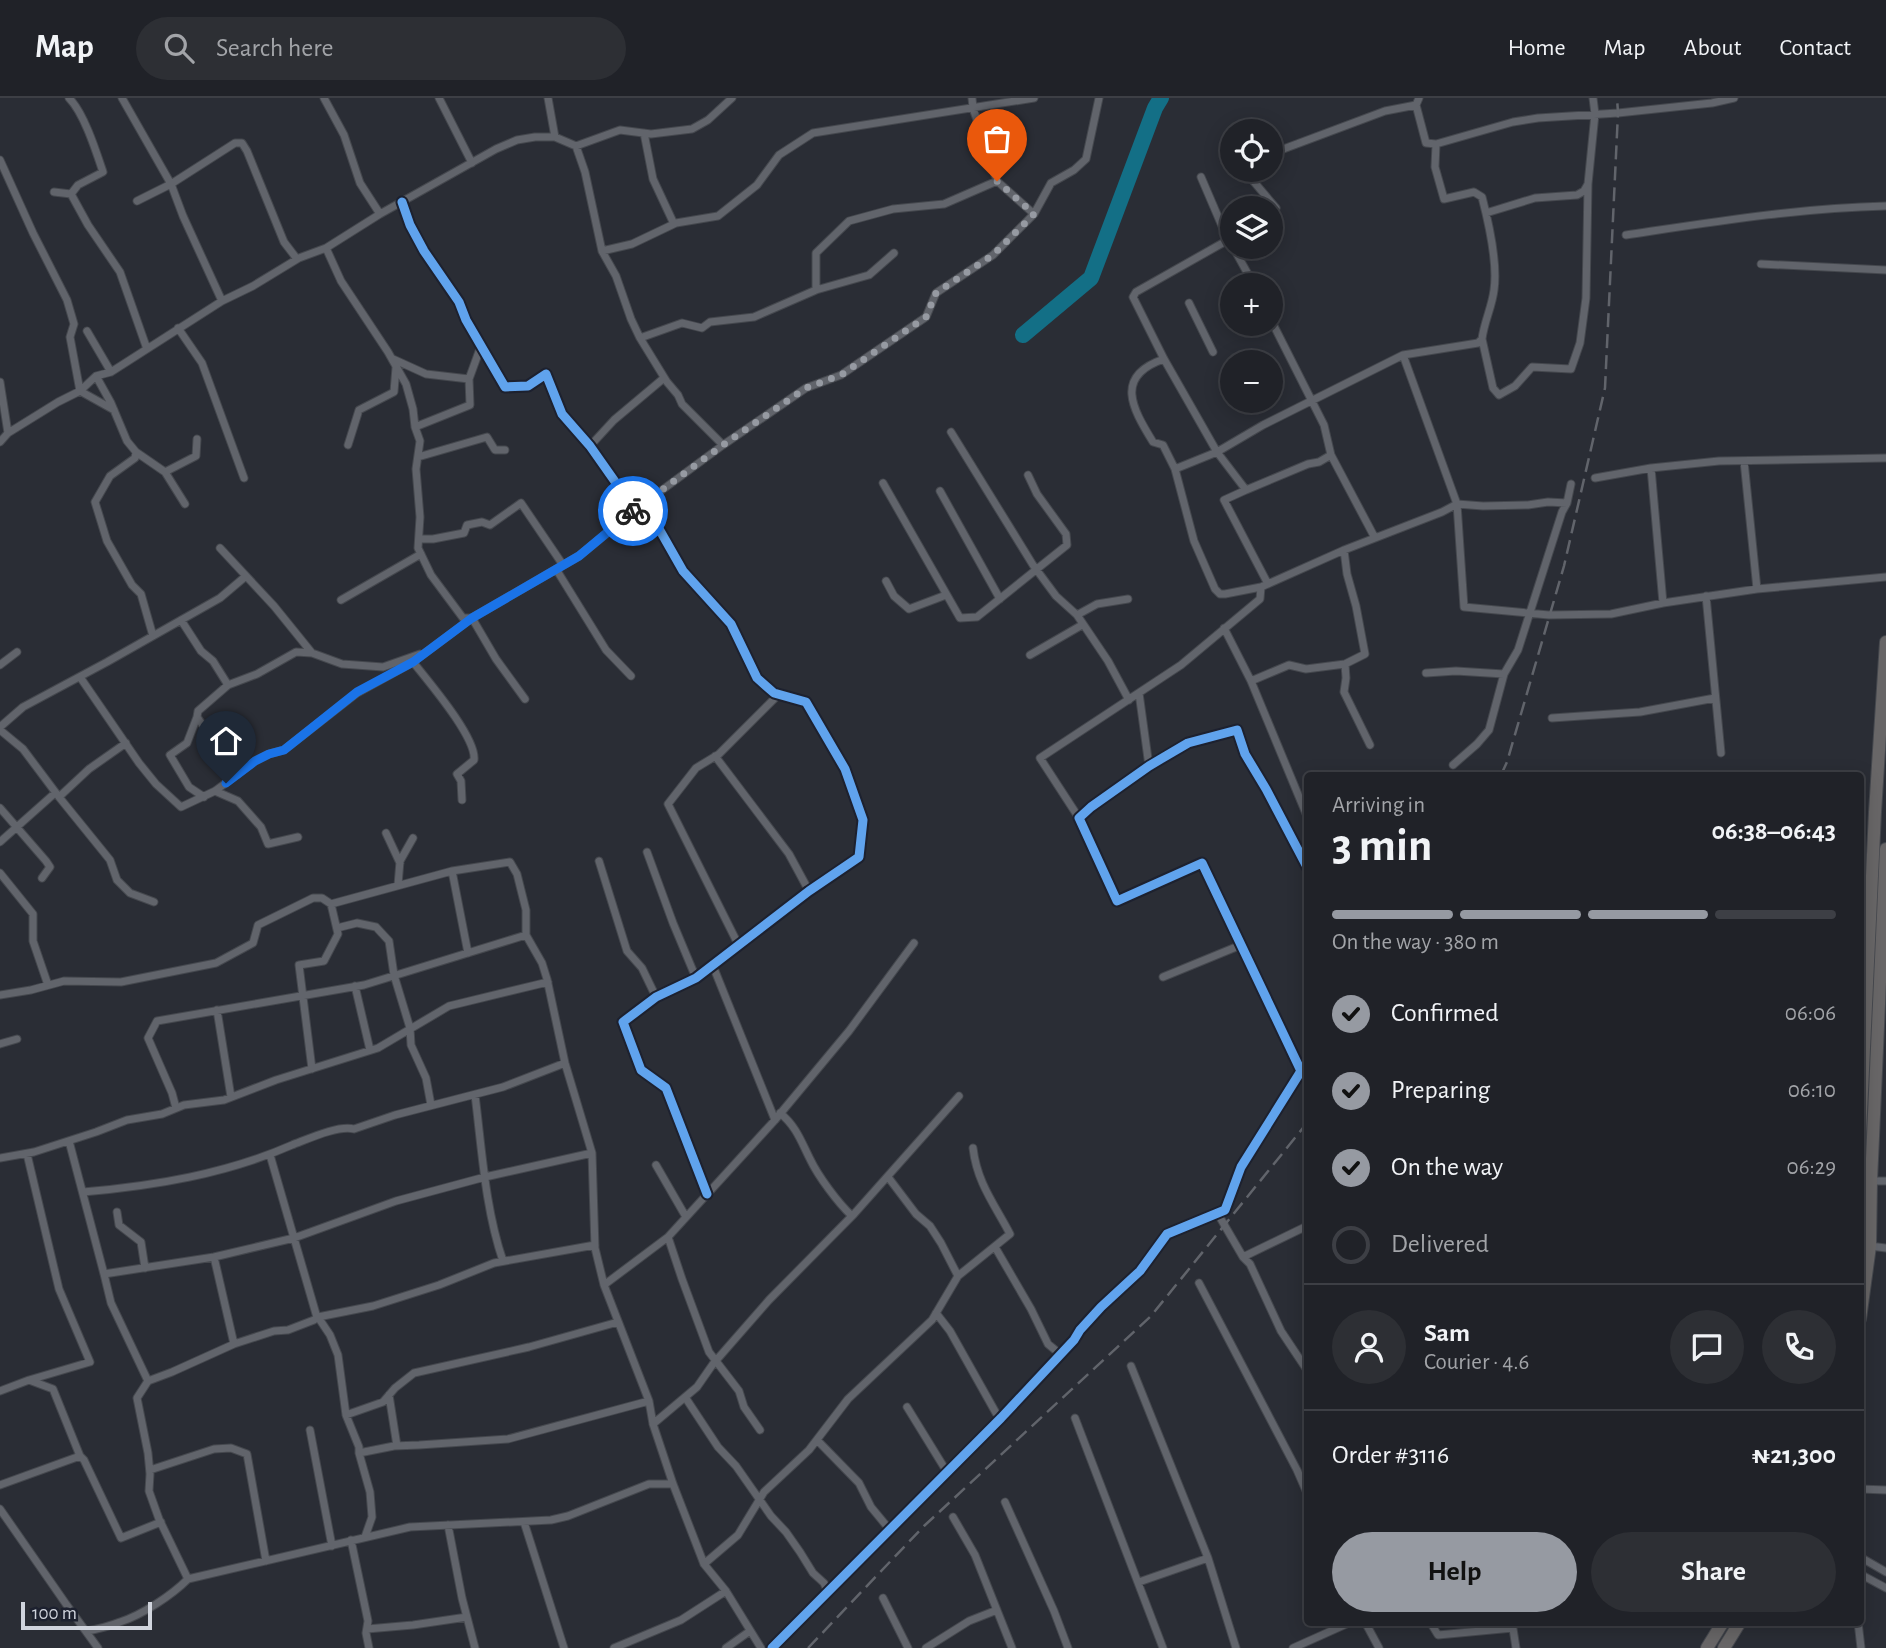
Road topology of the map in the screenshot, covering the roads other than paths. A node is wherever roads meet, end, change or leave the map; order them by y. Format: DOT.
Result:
graph roads {
  1 [pos="69,98"];
  2 [pos="122,98"];
  3 [pos="324,98"];
  4 [pos="439,98"];
  5 [pos="548,98"];
  6 [pos="732,98"];
  7 [pos="972,98"];
  8 [pos="1034,98"];
  9 [pos="1099,98"];
  10 [pos="1593,98"];
  11 [pos="1734,98"];
  12 [pos="1418,102"];
  13 [pos="973,108"];
  14 [pos="1595,114"];
  15 [pos="644,133"];
  16 [pos="555,137"];
  17 [pos="1436,144"];
  18 [pos="576,146"];
  19 [pos="1283,149"];
  20 [pos="0,160"];
  21 [pos="472,163"];
  22 [pos="1201,177"];
  23 [pos="997,181"];
  24 [pos="1254,182"];
  25 [pos="171,184"];
  26 [pos="1588,184"];
  27 [pos="54,192"];
  28 [pos="71,194"];
  29 [pos="1266,196"];
  30 [pos="137,201"];
  31 [pos="402,202"];
  32 [pos="1886,206"];
  33 [pos="1486,213"];
  34 [pos="380,214"];
  35 [pos="1034,214"];
  36 [pos="1220,219"];
  37 [pos="674,224"];
  38 [pos="1626,235"];
  39 [pos="326,248"];
  40 [pos="1220,249"];
  41 [pos="601,251"];
  42 [pos="894,253"];
  43 [pos="297,259"];
  44 [pos="1761,264"];
  45 [pos="1886,270"];
  46 [pos="816,290"];
  47 [pos="222,300"];
  48 [pos="1189,303"];
  49 [pos="178,328"];
  50 [pos="87,331"];
  51 [pos="1279,336"];
  52 [pos="640,338"];
  53 [pos="1482,339"];
  54 [pos="481,346"];
  55 [pos="147,349"];
  56 [pos="1213,352"];
  57 [pos="1403,355"];
  58 [pos="391,359"];
  59 [pos="1164,359"];
  60 [pos="396,367"];
  61 [pos="111,372"];
  62 [pos="96,376"];
  63 [pos="664,378"];
  64 [pos="469,379"];
  65 [pos="0,382"];
  66 [pos="80,391"];
  67 [pos="1311,400"];
  68 [pos="114,410"];
  69 [pos="415,427"];
  70 [pos="951,432"];
  71 [pos="8,433"];
  72 [pos="197,439"];
  73 [pos="0,442"];
  74 [pos="348,445"];
  75 [pos="723,445"];
  76 [pos="590,446"];
  77 [pos="505,450"];
  78 [pos="136,452"];
  79 [pos="1217,452"];
  80 [pos="1331,455"];
  81 [pos="418,457"];
  82 [pos="1886,458"];
  83 [pos="1744,461"];
  84 [pos="1651,468"];
  85 [pos="1175,469"];
  86 [pos="164,471"];
  87 [pos="1028,475"];
  88 [pos="244,478"];
  89 [pos="1595,478"];
  90 [pos="883,483"];
  91 [pos="1571,484"];
  92 [pos="1246,489"];
  93 [pos="940,491"];
  94 [pos="1567,503"];
  95 [pos="186,504"];
  96 [pos="1457,504"];
  97 [pos="635,510"];
  98 [pos="1375,538"];
  99 [pos="419,539"];
  100 [pos="220,548"];
  101 [pos="1344,550"];
  102 [pos="421,554"];
  103 [pos="564,565"];
  104 [pos="556,569"];
  105 [pos="1037,570"];
  106 [pos="246,576"];
  107 [pos="1886,577"];
  108 [pos="886,581"];
  109 [pos="1265,585"];
  110 [pos="1758,590"];
  111 [pos="946,595"];
  112 [pos="1706,596"];
  113 [pos="1000,599"];
  114 [pos="1128,599"];
  115 [pos="341,600"];
  116 [pos="1663,603"];
  117 [pos="1530,614"];
  118 [pos="1077,615"];
  119 [pos="472,618"];
  120 [pos="181,620"];
  121 [pos="1082,625"];
  122 [pos="1224,628"];
  123 [pos="153,636"];
  124 [pos="1886,642"];
  125 [pos="17,652"];
  126 [pos="426,652"];
  127 [pos="312,653"];
  128 [pos="1030,655"];
  129 [pos="413,662"];
  130 [pos="1345,664"];
  131 [pos="0,665"];
  132 [pos="1426,673"];
  133 [pos="1504,674"];
  134 [pos="631,676"];
  135 [pos="80,677"];
  136 [pos="1251,681"];
  137 [pos="228,685"];
  138 [pos="1139,693"];
  139 [pos="779,694"];
  140 [pos="1715,698"];
  141 [pos="525,699"];
  142 [pos="1129,700"];
  143 [pos="197,717"];
  144 [pos="1552,718"];
  145 [pos="0,728"];
  146 [pos="126,743"];
  147 [pos="1370,745"];
  148 [pos="1721,753"];
  149 [pos="715,756"];
  150 [pos="1453,765"];
  151 [pos="1149,766"];
  152 [pos="238,774"];
  153 [pos="215,791"];
  154 [pos="57,795"];
  155 [pos="204,797"];
  156 [pos="462,800"];
  157 [pos="0,808"];
  158 [pos="1304,809"];
  159 [pos="1079,818"];
  160 [pos="18,826"];
  161 [pos="386,833"];
  162 [pos="298,837"];
  163 [pos="413,838"];
  164 [pos="0,842"];
  165 [pos="1886,849"];
  166 [pos="647,852"];
  167 [pos="599,861"];
  168 [pos="1304,861"];
  169 [pos="400,863"];
  170 [pos="452,871"];
  171 [pos="0,873"];
  172 [pos="43,878"];
  173 [pos="398,885"];
  174 [pos="809,891"];
  175 [pos="154,902"];
  176 [pos="331,904"];
  177 [pos="337,928"];
  178 [pos="526,935"];
  179 [pos="914,943"];
  180 [pos="1241,945"];
  181 [pos="739,946"];
  182 [pos="468,953"];
  183 [pos="713,966"];
  184 [pos="394,975"];
  185 [pos="1163,977"];
  186 [pos="696,978"];
  187 [pos="548,982"];
  188 [pos="48,985"];
  189 [pos="355,986"];
  190 [pos="0,995"];
  191 [pos="303,995"];
  192 [pos="656,996"];
  193 [pos="217,1010"];
  194 [pos="410,1028"];
  195 [pos="1864,1037"];
  196 [pos="17,1039"];
  197 [pos="0,1044"];
  198 [pos="370,1050"];
  199 [pos="565,1063"];
  200 [pos="1304,1064"];
  201 [pos="312,1069"];
  202 [pos="1301,1071"];
  203 [pos="475,1094"];
  204 [pos="959,1096"];
  205 [pos="231,1097"];
  206 [pos="431,1105"];
  207 [pos="176,1108"];
  208 [pos="777,1116"];
  209 [pos="69,1141"];
  210 [pos="973,1148"];
  211 [pos="592,1153"];
  212 [pos="27,1154"];
  213 [pos="270,1155"];
  214 [pos="0,1158"];
  215 [pos="656,1165"];
  216 [pos="485,1177"];
  217 [pos="888,1177"];
  218 [pos="1871,1181"];
  219 [pos="1886,1181"];
  220 [pos="83,1192"];
  221 [pos="707,1194"];
  222 [pos="117,1212"];
  223 [pos="1218,1214"];
  224 [pos="852,1216"];
  225 [pos="686,1217"];
  226 [pos="1304,1227"];
  227 [pos="668,1237"];
  228 [pos="293,1238"];
  229 [pos="595,1245"];
  230 [pos="1870,1246"];
  231 [pos="995,1247"];
  232 [pos="1886,1248"];
  233 [pos="214,1257"];
  234 [pos="1243,1257"];
  235 [pos="503,1261"];
  236 [pos="145,1268"];
  237 [pos="104,1274"];
  238 [pos="958,1276"];
  239 [pos="1199,1283"];
  240 [pos="604,1285"];
  241 [pos="1864,1290"];
  242 [pos="936,1313"];
  243 [pos="318,1317"];
  244 [pos="618,1322"];
  245 [pos="234,1344"];
  246 [pos="1060,1354"];
  247 [pos="716,1360"];
  248 [pos="1130,1366"];
  249 [pos="1304,1366"];
  250 [pos="29,1380"];
  251 [pos="148,1381"];
  252 [pos="0,1391"];
  253 [pos="389,1395"];
  254 [pos="685,1397"];
  255 [pos="649,1401"];
  256 [pos="907,1408"];
  257 [pos="346,1415"];
  258 [pos="1001,1418"];
  259 [pos="1075,1419"];
  260 [pos="653,1424"];
  261 [pos="310,1430"];
  262 [pos="760,1430"];
  263 [pos="817,1440"];
  264 [pos="397,1446"];
  265 [pos="359,1453"];
  266 [pos="80,1456"];
  267 [pos="149,1470"];
  268 [pos="947,1472"];
  269 [pos="673,1484"];
  270 [pos="0,1485"];
  271 [pos="1304,1486"];
  272 [pos="1864,1489"];
  273 [pos="1886,1490"];
  274 [pos="760,1499"];
  275 [pos="1005,1502"];
  276 [pos="0,1509"];
  277 [pos="953,1517"];
  278 [pos="161,1522"];
  279 [pos="524,1522"];
  280 [pos="448,1525"];
  281 [pos="890,1530"];
  282 [pos="365,1537"];
  283 [pos="351,1540"];
  284 [pos="332,1546"];
  285 [pos="1208,1558"];
  286 [pos="1864,1559"];
  287 [pos="266,1561"];
  288 [pos="704,1564"];
  289 [pos="1886,1572"];
  290 [pos="1864,1577"];
  291 [pos="188,1579"];
  292 [pos="1139,1582"];
  293 [pos="1886,1588"];
  294 [pos="726,1591"];
  295 [pos="828,1592"];
  296 [pos="883,1598"];
  297 [pos="997,1610"];
  298 [pos="467,1617"];
  299 [pos="1342,1626"];
  300 [pos="1367,1626"];
  301 [pos="1432,1626"];
  302 [pos="1505,1626"];
  303 [pos="1512,1626"];
  304 [pos="1721,1626"];
  305 [pos="1738,1626"];
  306 [pos="1858,1626"];
  307 [pos="367,1629"];
  308 [pos="750,1631"];
  309 [pos="87,1632"];
  310 [pos="98,1648"];
  311 [pos="369,1648"];
  312 [pos="475,1648"];
  313 [pos="564,1648"];
  314 [pos="614,1648"];
  315 [pos="726,1648"];
  316 [pos="761,1648"];
  317 [pos="772,1648"];
  318 [pos="908,1648"];
  319 [pos="926,1648"];
  320 [pos="1012,1648"];
  321 [pos="1068,1648"];
  322 [pos="1163,1648"];
  323 [pos="1236,1648"];
  324 [pos="1293,1648"];
  325 [pos="1379,1648"];
  326 [pos="1516,1648"];
  327 [pos="1707,1648"];
  328 [pos="1724,1648"];
  329 [pos="1861,1648"];
  1 -- 28 [label="street"];
  2 -- 25 [label="street"];
  3 -- 34 [label="street"];
  4 -- 21 [label="street"];
  5 -- 16 [label="street"];
  6 -- 15 [label="street"];
  7 -- 13 [label="street"];
  8 -- 13 [label="street"];
  9 -- 35 [label="street"];
  10 -- 14 [label="street"];
  11 -- 14 [label="street"];
  12 -- 17 [label="street"];
  12 -- 19 [label="street"];
  13 -- 23 [label="street"];
  13 -- 37 [label="street"];
  14 -- 17 [label="street"];
  14 -- 26 [label="street"];
  15 -- 18 [label="street"];
  15 -- 37 [label="street"];
  16 -- 18 [label="street"];
  16 -- 21 [label="street"];
  17 -- 33 [label="street"];
  18 -- 41 [label="street"];
  20 -- 66 [label="street"];
  21 -- 31 [label="street"];
  22 -- 36 [label="street"];
  23 -- 35 [label="street"];
  23 -- 46 [label="street"];
  24 -- 29 [label="street"];
  25 -- 30 [label="street"];
  25 -- 43 [label="street"];
  25 -- 47 [label="street"];
  26 -- 33 [label="street"];
  26 -- 53 [label="street"];
  27 -- 28 [label="street"];
  28 -- 55 [label="street"];
  31 -- 34 [label="street"];
  31 -- 54 [label="street"];
  32 -- 38 [label="street"];
  33 -- 53 [label="street"];
  34 -- 39 [label="street"];
  35 -- 75 [label="street"];
  37 -- 41 [label="street"];
  39 -- 43 [label="street"];
  39 -- 58 [label="street"];
  40 -- 59 [label="street"];
  41 -- 52 [label="street"];
  42 -- 46 [label="street"];
  43 -- 47 [label="street"];
  44 -- 45 [label="street"];
  46 -- 52 [label="street"];
  47 -- 49 [label="street"];
  48 -- 56 [label="street"];
  49 -- 55 [label="street"];
  49 -- 88 [label="street"];
  50 -- 61 [label="street"];
  51 -- 67 [label="street"];
  52 -- 63 [label="street"];
  53 -- 57 [label="street"];
  54 -- 64 [label="street"];
  54 -- 76 [label="street"];
  55 -- 61 [label="street"];
  57 -- 67 [label="street"];
  57 -- 96 [label="street"];
  58 -- 60 [label="street"];
  58 -- 64 [label="street"];
  59 -- 79 [label="street"];
  59 -- 85 [label="street"];
  60 -- 69 [label="street"];
  60 -- 74 [label="street"];
  61 -- 62 [label="street"];
  62 -- 66 [label="street"];
  62 -- 68 [label="street"];
  63 -- 75 [label="street"];
  63 -- 76 [label="street"];
  64 -- 69 [label="street"];
  65 -- 71 [label="street"];
  66 -- 68 [label="street"];
  66 -- 71 [label="street"];
  67 -- 79 [label="street"];
  67 -- 80 [label="street"];
  68 -- 78 [label="street"];
  69 -- 81 [label="street"];
  70 -- 105 [label="street"];
  71 -- 73 [label="street"];
  72 -- 86 [label="street"];
  75 -- 97 [label="street"];
  76 -- 97 [label="street"];
  77 -- 81 [label="street"];
  78 -- 86 [label="street"];
  78 -- 123 [label="street"];
  79 -- 85 [label="street"];
  79 -- 92 [label="street"];
  80 -- 92 [label="street"];
  80 -- 98 [label="street"];
  81 -- 99 [label="street"];
  82 -- 83 [label="street"];
  83 -- 84 [label="street"];
  83 -- 110 [label="street"];
  84 -- 89 [label="street"];
  84 -- 116 [label="street"];
  85 -- 109 [label="street"];
  86 -- 95 [label="street"];
  87 -- 105 [label="street"];
  90 -- 111 [label="street"];
  91 -- 94 [label="street"];
  92 -- 109 [label="street"];
  93 -- 113 [label="street"];
  94 -- 96 [label="street"];
  94 -- 117 [label="street"];
  96 -- 98 [label="street"];
  96 -- 117 [label="street"];
  97 -- 103 [label="street"];
  97 -- 139 [label="street"];
  98 -- 101 [label="street"];
  99 -- 102 [label="street"];
  99 -- 103 [label="street"];
  100 -- 106 [label="street"];
  101 -- 109 [label="street"];
  101 -- 130 [label="street"];
  102 -- 115 [label="street"];
  102 -- 119 [label="street"];
  103 -- 104 [label="street"];
  104 -- 119 [label="street"];
  104 -- 134 [label="street"];
  105 -- 113 [label="street"];
  105 -- 118 [label="street"];
  106 -- 120 [label="street"];
  106 -- 127 [label="street"];
  107 -- 110 [label="street"];
  108 -- 111 [label="street"];
  109 -- 122 [label="street"];
  110 -- 112 [label="street"];
  111 -- 113 [label="street"];
  112 -- 116 [label="street"];
  112 -- 140 [label="street"];
  114 -- 118 [label="street"];
  116 -- 117 [label="street"];
  117 -- 133 [label="street"];
  118 -- 121 [label="street"];
  119 -- 126 [label="street"];
  119 -- 141 [label="street"];
  120 -- 123 [label="street"];
  120 -- 137 [label="street"];
  121 -- 128 [label="street"];
  121 -- 142 [label="street"];
  122 -- 136 [label="street"];
  122 -- 138 [label="street"];
  123 -- 135 [label="street"];
  124 -- 195 [label="highway"];
  125 -- 131 [label="street"];
  126 -- 127 [label="street"];
  126 -- 129 [label="street"];
  127 -- 137 [label="street"];
  129 -- 152 [label="street"];
  129 -- 156 [label="street"];
  130 -- 136 [label="street"];
  130 -- 147 [label="street"];
  132 -- 133 [label="street"];
  133 -- 150 [label="street"];
  135 -- 145 [label="street"];
  135 -- 146 [label="street"];
  136 -- 158 [label="street"];
  137 -- 143 [label="street"];
  138 -- 142 [label="street"];
  138 -- 151 [label="street"];
  139 -- 149 [label="street"];
  139 -- 174 [label="street"];
  140 -- 144 [label="street"];
  140 -- 148 [label="street"];
  142 -- 159 [label="street"];
  143 -- 152 [label="street"];
  143 -- 155 [label="street"];
  145 -- 154 [label="street"];
  146 -- 154 [label="street"];
  146 -- 155 [label="street"];
  149 -- 174 [label="street"];
  149 -- 181 [label="street"];
  151 -- 159 [label="street"];
  151 -- 168 [label="street"];
  152 -- 153 [label="street"];
  153 -- 155 [label="street"];
  153 -- 162 [label="street"];
  154 -- 160 [label="street"];
  154 -- 175 [label="street"];
  157 -- 160 [label="street"];
  159 -- 180 [label="street"];
  160 -- 164 [label="street"];
  160 -- 172 [label="street"];
  161 -- 169 [label="street"];
  163 -- 169 [label="street"];
  165 -- 218 [label="highway"];
  166 -- 186 [label="street"];
  167 -- 192 [label="street"];
  169 -- 173 [label="street"];
  170 -- 173 [label="street"];
  170 -- 178 [label="street"];
  170 -- 182 [label="street"];
  171 -- 188 [label="street"];
  173 -- 176 [label="street"];
  174 -- 181 [label="street"];
  176 -- 177 [label="street"];
  176 -- 188 [label="street"];
  177 -- 184 [label="street"];
  177 -- 191 [label="street"];
  178 -- 182 [label="street"];
  178 -- 187 [label="street"];
  179 -- 208 [label="street"];
  180 -- 185 [label="street"];
  180 -- 202 [label="street"];
  181 -- 183 [label="street"];
  182 -- 184 [label="street"];
  183 -- 186 [label="street"];
  183 -- 208 [label="street"];
  184 -- 189 [label="street"];
  184 -- 194 [label="street"];
  186 -- 192 [label="street"];
  187 -- 194 [label="street"];
  187 -- 199 [label="street"];
  188 -- 190 [label="street"];
  189 -- 191 [label="street"];
  189 -- 198 [label="street"];
  191 -- 193 [label="street"];
  191 -- 201 [label="street"];
  192 -- 221 [label="street"];
  193 -- 205 [label="street"];
  193 -- 207 [label="street"];
  194 -- 198 [label="street"];
  194 -- 206 [label="street"];
  196 -- 197 [label="street"];
  198 -- 201 [label="street"];
  199 -- 203 [label="street"];
  199 -- 211 [label="street"];
  200 -- 202 [label="street"];
  201 -- 205 [label="street"];
  202 -- 223 [label="street"];
  203 -- 206 [label="street"];
  203 -- 216 [label="street"];
  204 -- 217 [label="street"];
  205 -- 207 [label="street"];
  206 -- 213 [label="street"];
  207 -- 209 [label="street"];
  208 -- 221 [label="street"];
  208 -- 224 [label="street"];
  209 -- 212 [label="street"];
  209 -- 220 [label="street"];
  210 -- 231 [label="street"];
  211 -- 216 [label="street"];
  211 -- 229 [label="street"];
  212 -- 214 [label="street"];
  212 -- 250 [label="street"];
  213 -- 220 [label="street"];
  213 -- 228 [label="street"];
  215 -- 225 [label="street"];
  216 -- 228 [label="street"];
  216 -- 235 [label="street"];
  217 -- 224 [label="street"];
  217 -- 238 [label="street"];
  218 -- 219 [label="street"];
  218 -- 230 [label="highway"];
  220 -- 237 [label="street"];
  221 -- 225 [label="street"];
  222 -- 236 [label="street"];
  223 -- 234 [label="street"];
  223 -- 246 [label="street"];
  224 -- 247 [label="street"];
  225 -- 227 [label="street"];
  226 -- 234 [label="street"];
  227 -- 240 [label="street"];
  227 -- 247 [label="street"];
  228 -- 233 [label="street"];
  228 -- 243 [label="street"];
  229 -- 235 [label="street"];
  229 -- 240 [label="street"];
  230 -- 232 [label="street"];
  230 -- 241 [label="highway"];
  231 -- 238 [label="street"];
  231 -- 246 [label="street"];
  233 -- 236 [label="street"];
  233 -- 245 [label="street"];
  234 -- 249 [label="street"];
  235 -- 243 [label="street"];
  236 -- 237 [label="street"];
  237 -- 251 [label="street"];
  238 -- 242 [label="street"];
  239 -- 271 [label="street"];
  240 -- 244 [label="street"];
  242 -- 258 [label="street"];
  242 -- 263 [label="street"];
  243 -- 245 [label="street"];
  243 -- 257 [label="street"];
  244 -- 253 [label="street"];
  244 -- 255 [label="street"];
  245 -- 251 [label="street"];
  246 -- 258 [label="street"];
  247 -- 254 [label="street"];
  247 -- 262 [label="street"];
  248 -- 285 [label="street"];
  250 -- 252 [label="street"];
  250 -- 266 [label="street"];
  251 -- 267 [label="street"];
  253 -- 257 [label="street"];
  253 -- 264 [label="street"];
  254 -- 260 [label="street"];
  254 -- 274 [label="street"];
  255 -- 260 [label="street"];
  255 -- 264 [label="street"];
  256 -- 268 [label="street"];
  257 -- 265 [label="street"];
  258 -- 268 [label="street"];
  259 -- 292 [label="street"];
  260 -- 269 [label="street"];
  261 -- 284 [label="street"];
  263 -- 274 [label="street"];
  263 -- 281 [label="street"];
  264 -- 265 [label="street"];
  265 -- 282 [label="street"];
  266 -- 270 [label="street"];
  266 -- 278 [label="street"];
  267 -- 278 [label="street"];
  267 -- 287 [label="street"];
  268 -- 281 [label="street"];
  269 -- 279 [label="street"];
  269 -- 288 [label="street"];
  272 -- 273 [label="street"];
  274 -- 288 [label="street"];
  274 -- 295 [label="street"];
  275 -- 321 [label="street"];
  276 -- 309 [label="street"];
  277 -- 297 [label="street"];
  278 -- 291 [label="street"];
  279 -- 280 [label="street"];
  279 -- 313 [label="street"];
  280 -- 282 [label="street"];
  280 -- 298 [label="street"];
  281 -- 295 [label="street"];
  282 -- 283 [label="street"];
  283 -- 284 [label="street"];
  283 -- 307 [label="street"];
  284 -- 287 [label="street"];
  285 -- 292 [label="street"];
  285 -- 323 [label="street"];
  286 -- 289 [label="street"];
  287 -- 291 [label="street"];
  288 -- 294 [label="street"];
  290 -- 293 [label="street"];
  291 -- 309 [label="street"];
  292 -- 322 [label="street"];
  294 -- 308 [label="street"];
  294 -- 314 [label="street"];
  295 -- 317 [label="street"];
  296 -- 318 [label="street"];
  297 -- 319 [label="street"];
  297 -- 320 [label="street"];
  298 -- 307 [label="street"];
  298 -- 312 [label="street"];
  299 -- 324 [label="street"];
  300 -- 325 [label="street"];
  301 -- 302 [label="street"];
  303 -- 326 [label="street"];
  304 -- 327 [label="highway"];
  305 -- 328 [label="highway"];
  306 -- 329 [label="street"];
  307 -- 311 [label="street"];
  308 -- 315 [label="street"];
  308 -- 316 [label="street"];
  309 -- 310 [label="street"];
}
